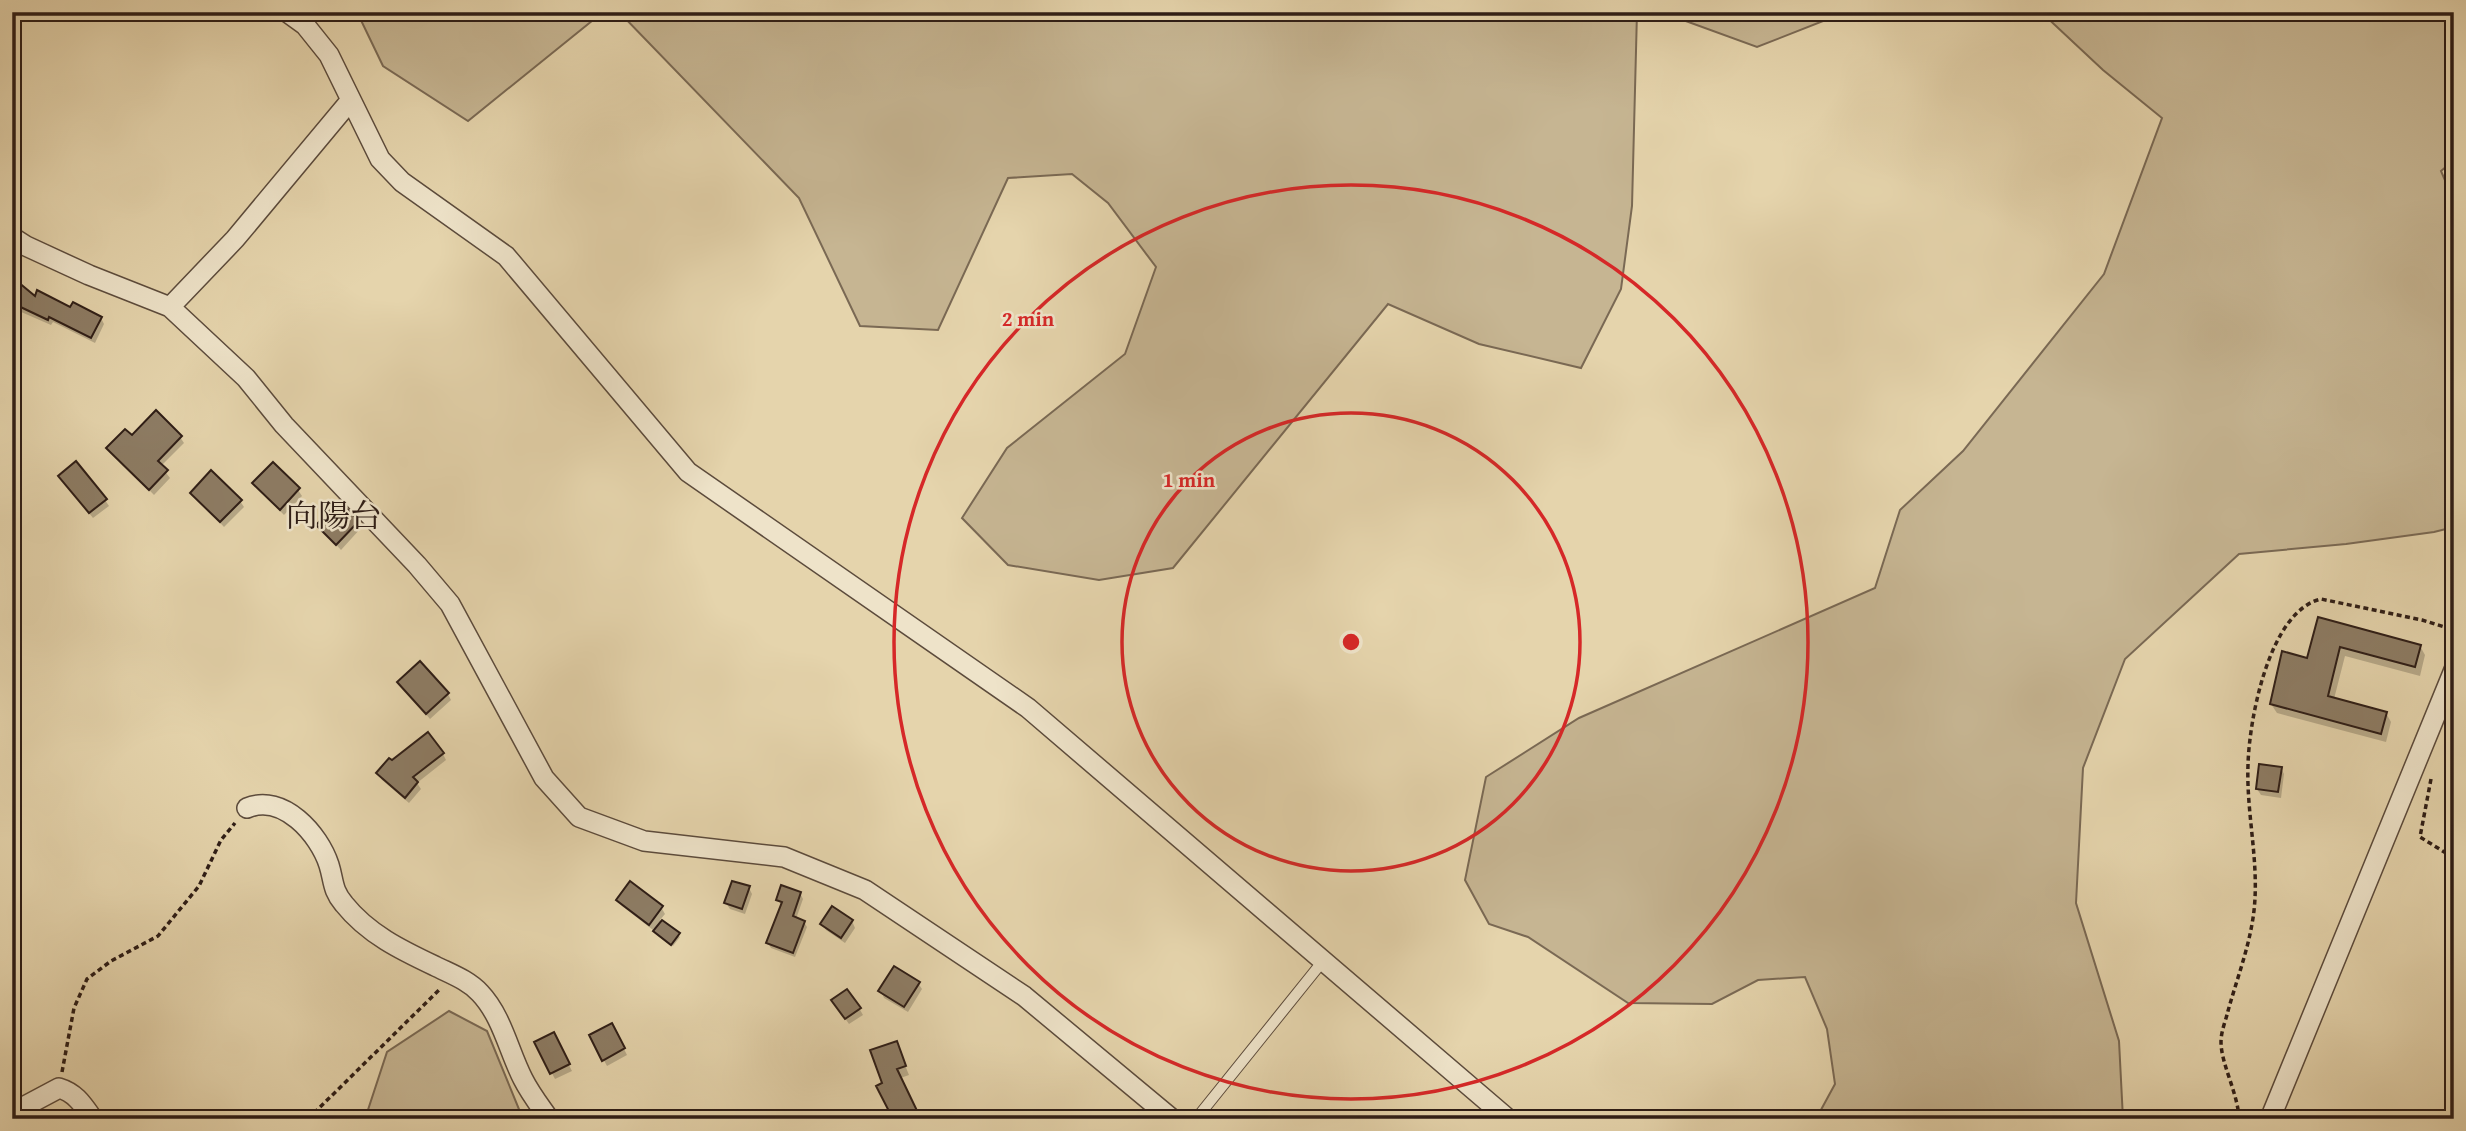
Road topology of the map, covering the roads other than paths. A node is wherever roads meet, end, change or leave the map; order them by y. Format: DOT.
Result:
graph roads {
  1 [pos="287,12"];
  2 [pos="350,101"];
  3 [pos="12,237"];
  4 [pos="170,307"];
  5 [pos="2454,670"];
  6 [pos="247,808"];
  7 [pos="1323,961"];
  8 [pos="12,1113"];
  9 [pos="93,1119"];
  10 [pos="549,1119"];
  11 [pos="698,1119"];
  12 [pos="713,1119"];
  13 [pos="1172,1119"];
  14 [pos="1196,1119"];
  15 [pos="1508,1119"];
  16 [pos="2270,1119"];
  1 -- 2 [label="street"];
  2 -- 4 [label="street"];
  2 -- 7 [label="street"];
  3 -- 4 [label="street"];
  4 -- 13 [label="street"];
  5 -- 16 [label="street"];
  6 -- 10 [label="street"];
  7 -- 14 [label="lane"];
  7 -- 15 [label="street"];
  8 -- 9 [label="street"];
  11 -- 12 [label="lane"];
}
